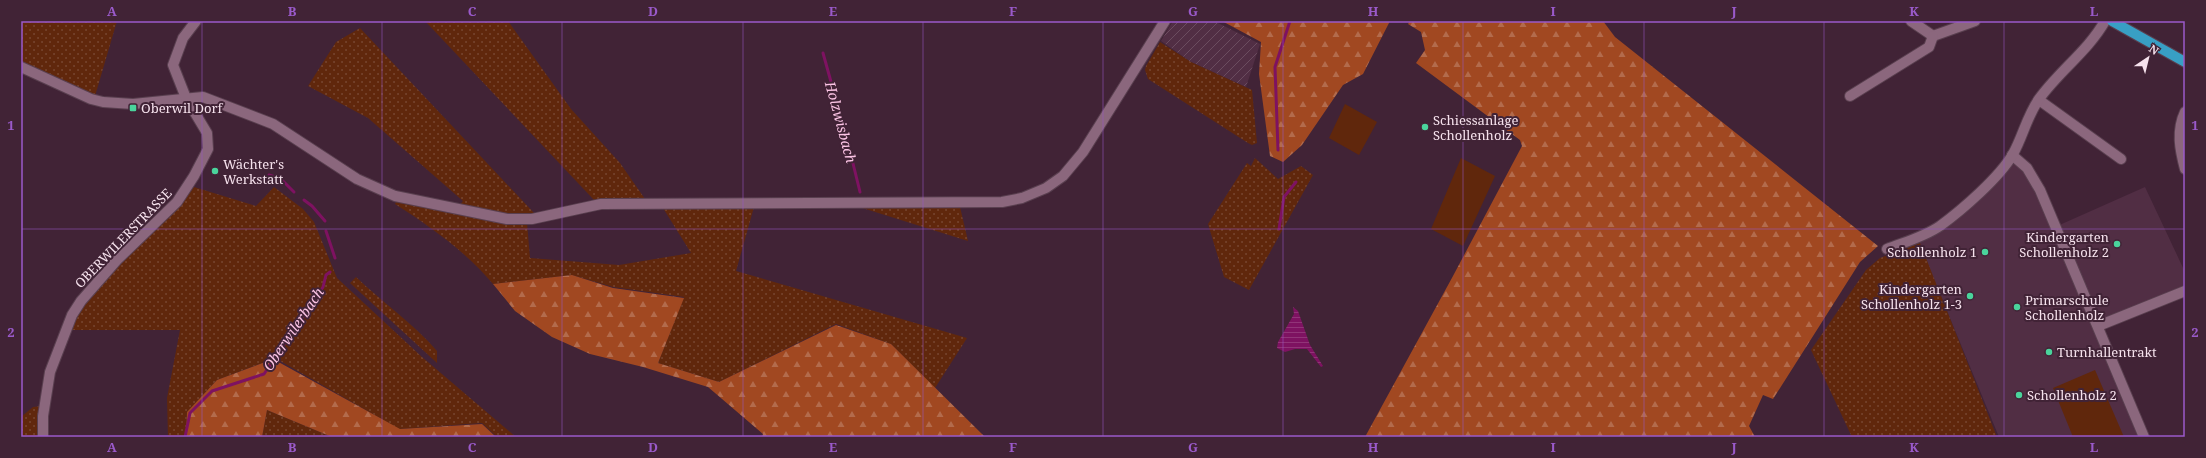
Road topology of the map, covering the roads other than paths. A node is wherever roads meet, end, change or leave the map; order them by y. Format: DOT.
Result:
graph roads {
  1 [pos="196,21"];
  2 [pos="1165,21"];
  3 [pos="1911,21"];
  4 [pos="1975,21"];
  5 [pos="2105,21"];
  6 [pos="2117,22"];
  7 [pos="1933,36"];
  8 [pos="2185,62"];
  9 [pos="21,66"];
  10 [pos="1850,96"];
  11 [pos="186,98"];
  12 [pos="2039,100"];
  13 [pos="2185,112"];
  14 [pos="2012,155"];
  15 [pos="2122,159"];
  16 [pos="2185,169"];
  17 [pos="1887,249"];
  18 [pos="2185,291"];
  19 [pos="2098,326"];
  20 [pos="43,437"];
  21 [pos="2144,437"];
  1 -- 11 [label="street, OBERWILERSTRASSE"];
  2 -- 11 [label="street"];
  3 -- 7 [label="street"];
  4 -- 7 [label="street"];
  5 -- 12 [label="street"];
  6 -- 8 [label="main road"];
  7 -- 10 [label="street"];
  9 -- 11 [label="street"];
  11 -- 20 [label="street, OBERWILERSTRASSE"];
  12 -- 14 [label="street"];
  12 -- 15 [label="street"];
  13 -- 16 [label="street"];
  14 -- 17 [label="street"];
  14 -- 19 [label="street"];
  18 -- 19 [label="street"];
  19 -- 21 [label="street"];
}
